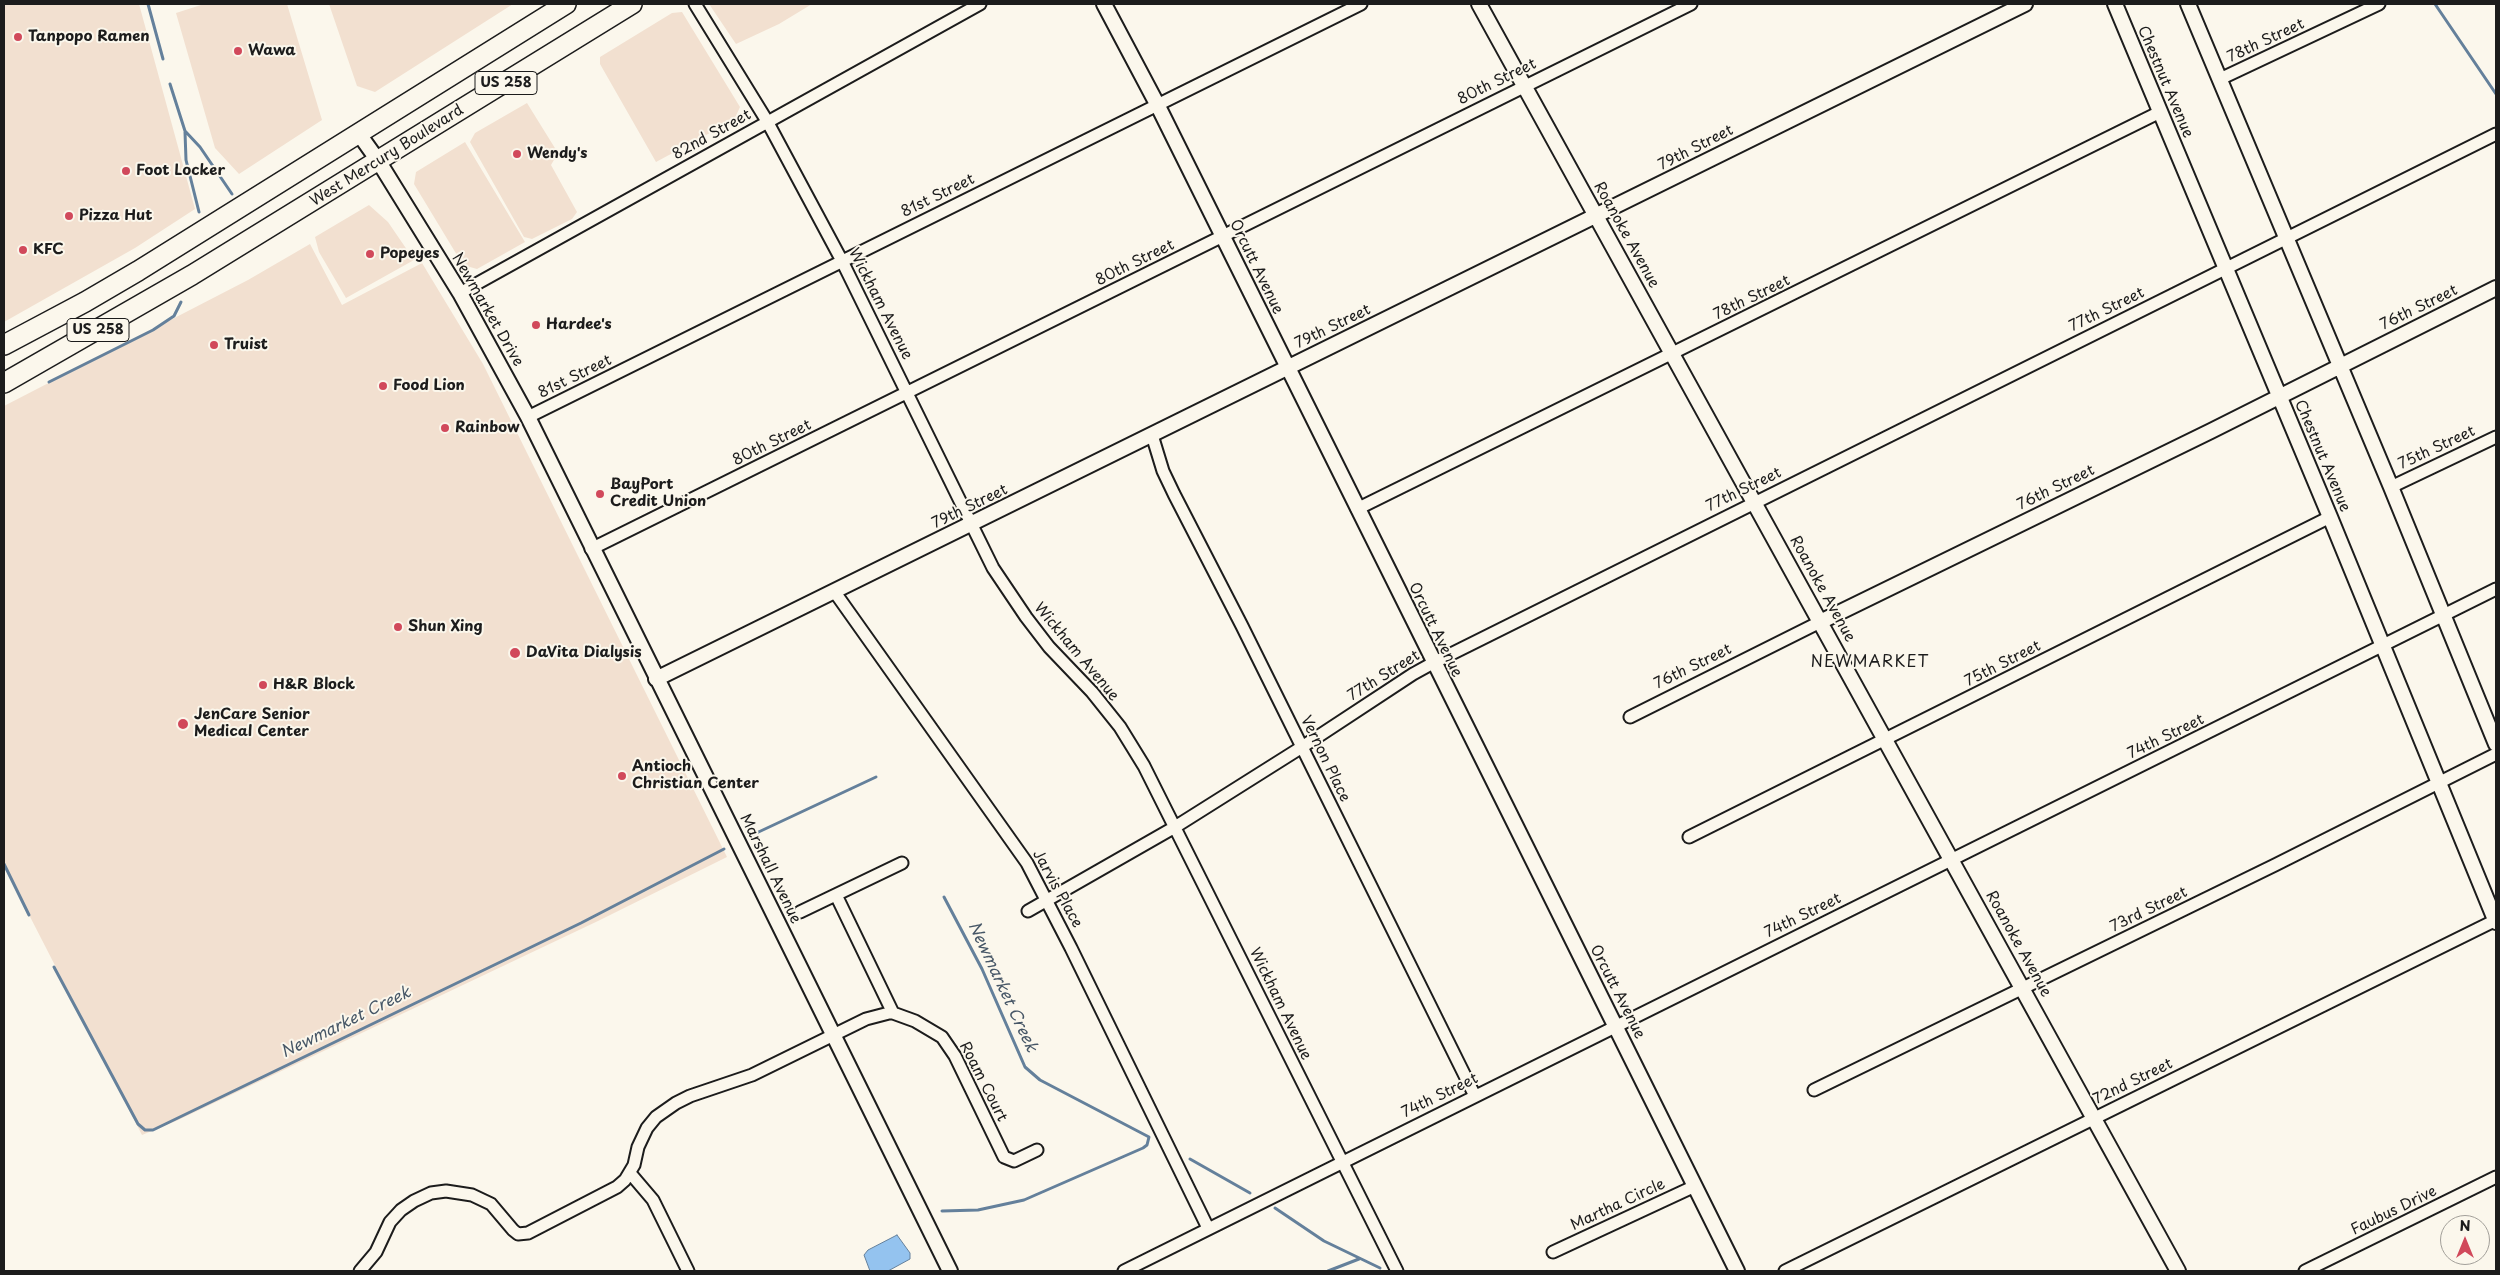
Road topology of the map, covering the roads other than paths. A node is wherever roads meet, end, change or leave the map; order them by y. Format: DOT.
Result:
graph roads {
  1 [pos="566,4"];
  2 [pos="632,4"];
  3 [pos="695,4"];
  4 [pos="980,4"];
  5 [pos="1104,4"];
  6 [pos="1361,4"];
  7 [pos="1479,4"];
  8 [pos="1691,4"];
  9 [pos="2025,4"];
  10 [pos="2115,4"];
  11 [pos="2188,4"];
  12 [pos="2379,4"];
  13 [pos="2220,79"];
  14 [pos="1525,85"];
  15 [pos="1157,104"];
  16 [pos="2160,112"];
  17 [pos="767,121"];
  18 [pos="359,134"];
  19 [pos="2496,134"];
  20 [pos="379,162"];
  21 [pos="1597,216"];
  22 [pos="1223,236"];
  23 [pos="2287,240"];
  24 [pos="842,261"];
  25 [pos="2226,269"];
  26 [pos="2496,288"];
  27 [pos="460,293"];
  28 [pos="4,345"];
  29 [pos="1673,354"];
  30 [pos="2340,365"];
  31 [pos="1287,368"];
  32 [pos="4,383"];
  33 [pos="907,393"];
  34 [pos="2280,396"];
  35 [pos="528,417"];
  36 [pos="1152,435"];
  37 [pos="2496,437"];
  38 [pos="559,483"];
  39 [pos="2391,487"];
  40 [pos="1755,501"];
  41 [pos="1357,509"];
  42 [pos="2330,517"];
  43 [pos="970,524"];
  44 [pos="591,549"];
  45 [pos="2496,589"];
  46 [pos="834,592"];
  47 [pos="2444,615"];
  48 [pos="1822,622"];
  49 [pos="2383,646"];
  50 [pos="1433,663"];
  51 [pos="656,680"];
  52 [pos="1630,717"];
  53 [pos="1886,739"];
  54 [pos="2496,744"];
  55 [pos="1302,747"];
  56 [pos="2496,754"];
  57 [pos="2439,783"];
  58 [pos="1175,826"];
  59 [pos="1689,836"];
  60 [pos="1952,860"];
  61 [pos="902,863"];
  62 [pos="836,895"];
  63 [pos="1047,901"];
  64 [pos="1028,911"];
  65 [pos="800,912"];
  66 [pos="2496,921"];
  67 [pos="2023,988"];
  68 [pos="893,1013"];
  69 [pos="1615,1026"];
  70 [pos="834,1035"];
  71 [pos="1814,1090"];
  72 [pos="1475,1096"];
  73 [pos="2094,1118"];
  74 [pos="1037,1150"];
  75 [pos="1341,1161"];
  76 [pos="630,1173"];
  77 [pos="2496,1177"];
  78 [pos="1695,1186"];
  79 [pos="1208,1228"];
  80 [pos="1553,1252"];
  81 [pos="360,1271"];
  82 [pos="688,1271"];
  83 [pos="950,1271"];
  84 [pos="1124,1271"];
  85 [pos="1397,1271"];
  86 [pos="1737,1271"];
  87 [pos="1785,1271"];
  88 [pos="2178,1271"];
  89 [pos="2305,1271"];
  1 -- 18 [label="highway, US 258"];
  2 -- 20 [label="highway, West Mercury Boulevard / US 258"];
  3 -- 17 [label="street, Wickham Avenue"];
  4 -- 17 [label="street, 82nd Street"];
  5 -- 15 [label="street, Orcutt Avenue"];
  6 -- 15 [label="street, 81st Street"];
  7 -- 14 [label="street, Roanoke Avenue"];
  8 -- 14 [label="street, 80th Street"];
  9 -- 21 [label="street, 79th Street"];
  10 -- 16 [label="street, Chestnut Avenue"];
  11 -- 13 [label="street"];
  12 -- 13 [label="street, 78th Street"];
  13 -- 23 [label="street"];
  14 -- 21 [label="street, Roanoke Avenue"];
  14 -- 22 [label="street, 80th Street"];
  15 -- 22 [label="street, Orcutt Avenue"];
  15 -- 24 [label="street, 81st Street"];
  16 -- 25 [label="street, Chestnut Avenue"];
  16 -- 29 [label="street, 78th Street"];
  17 -- 24 [label="street, Wickham Avenue"];
  17 -- 27 [label="street, 82nd Street"];
  18 -- 20 [label="street, Newmarket Drive"];
  18 -- 28 [label="highway, US 258"];
  19 -- 23 [label="street, 77th Street"];
  20 -- 27 [label="street, Newmarket Drive"];
  20 -- 32 [label="highway, West Mercury Boulevard / US 258"];
  21 -- 29 [label="street, Roanoke Avenue"];
  21 -- 31 [label="street, 79th Street"];
  22 -- 31 [label="street, Orcutt Avenue"];
  22 -- 33 [label="street, 80th Street"];
  23 -- 25 [label="street, 77th Street"];
  23 -- 30 [label="street"];
  24 -- 33 [label="street, Wickham Avenue"];
  24 -- 35 [label="street, 81st Street"];
  25 -- 34 [label="street, Chestnut Avenue"];
  25 -- 40 [label="street, 77th Street"];
  26 -- 30 [label="street, 76th Street"];
  27 -- 35 [label="street, Newmarket Drive"];
  29 -- 40 [label="street, Roanoke Avenue"];
  29 -- 41 [label="street, 78th Street"];
  30 -- 34 [label="street, 76th Street"];
  30 -- 39 [label="street"];
  31 -- 36 [label="street, 79th Street"];
  31 -- 41 [label="street, Orcutt Avenue"];
  33 -- 43 [label="street, Wickham Avenue"];
  33 -- 44 [label="street, 80th Street"];
  34 -- 42 [label="street, Chestnut Avenue"];
  34 -- 48 [label="street, 76th Street"];
  35 -- 38 [label="street, Newmarket Drive"];
  36 -- 43 [label="street, 79th Street"];
  36 -- 55 [label="street, Vernon Place"];
  37 -- 39 [label="street, 75th Street"];
  38 -- 44 [label="street, Marshall Avenue"];
  39 -- 47 [label="street"];
  40 -- 48 [label="street, Roanoke Avenue"];
  40 -- 50 [label="street, 77th Street"];
  41 -- 50 [label="street, Orcutt Avenue"];
  42 -- 49 [label="street, Chestnut Avenue"];
  42 -- 53 [label="street, 75th Street"];
  43 -- 46 [label="street, 79th Street"];
  43 -- 58 [label="street, Wickham Avenue"];
  44 -- 51 [label="street, Marshall Avenue"];
  45 -- 47 [label="street, 74th Street"];
  46 -- 51 [label="street, 79th Street"];
  46 -- 63 [label="street, Jarvis Place"];
  47 -- 49 [label="street, 74th Street"];
  47 -- 54 [label="street"];
  48 -- 52 [label="street, 76th Street"];
  48 -- 53 [label="street, Roanoke Avenue"];
  49 -- 57 [label="street, Chestnut Avenue"];
  49 -- 60 [label="street, 74th Street"];
  50 -- 55 [label="street, 77th Street"];
  50 -- 69 [label="street, Orcutt Avenue"];
  51 -- 70 [label="street, Marshall Avenue"];
  53 -- 59 [label="street, 75th Street"];
  53 -- 60 [label="street, Roanoke Avenue"];
  55 -- 58 [label="street, 77th Street"];
  55 -- 72 [label="street, Vernon Place"];
  56 -- 57 [label="street, 73rd Street"];
  57 -- 66 [label="street, Chestnut Avenue"];
  57 -- 67 [label="street, 73rd Street"];
  58 -- 63 [label="street, 77th Street"];
  58 -- 75 [label="street, Wickham Avenue"];
  60 -- 67 [label="street, Roanoke Avenue"];
  60 -- 69 [label="street, 74th Street"];
  61 -- 62 [label="street"];
  62 -- 65 [label="street"];
  62 -- 68 [label="street"];
  63 -- 64 [label="street, 77th Street"];
  63 -- 79 [label="street, Jarvis Place"];
  66 -- 73 [label="street, 72nd Street"];
  67 -- 71 [label="street, 73rd Street"];
  67 -- 73 [label="street, Roanoke Avenue"];
  68 -- 70 [label="street"];
  68 -- 74 [label="street, Roam Court"];
  69 -- 72 [label="street, 74th Street"];
  69 -- 78 [label="street, Orcutt Avenue"];
  70 -- 76 [label="street"];
  70 -- 83 [label="street, Marshall Avenue"];
  72 -- 75 [label="street, 74th Street"];
  73 -- 87 [label="street, 72nd Street"];
  73 -- 88 [label="street, Roanoke Avenue"];
  75 -- 79 [label="street, 74th Street"];
  75 -- 85 [label="street, Wickham Avenue"];
  76 -- 81 [label="street"];
  76 -- 82 [label="street"];
  77 -- 89 [label="street, Faubus Drive"];
  78 -- 80 [label="street, Martha Circle"];
  78 -- 86 [label="street, Orcutt Avenue"];
  79 -- 84 [label="street, 74th Street"];
}
